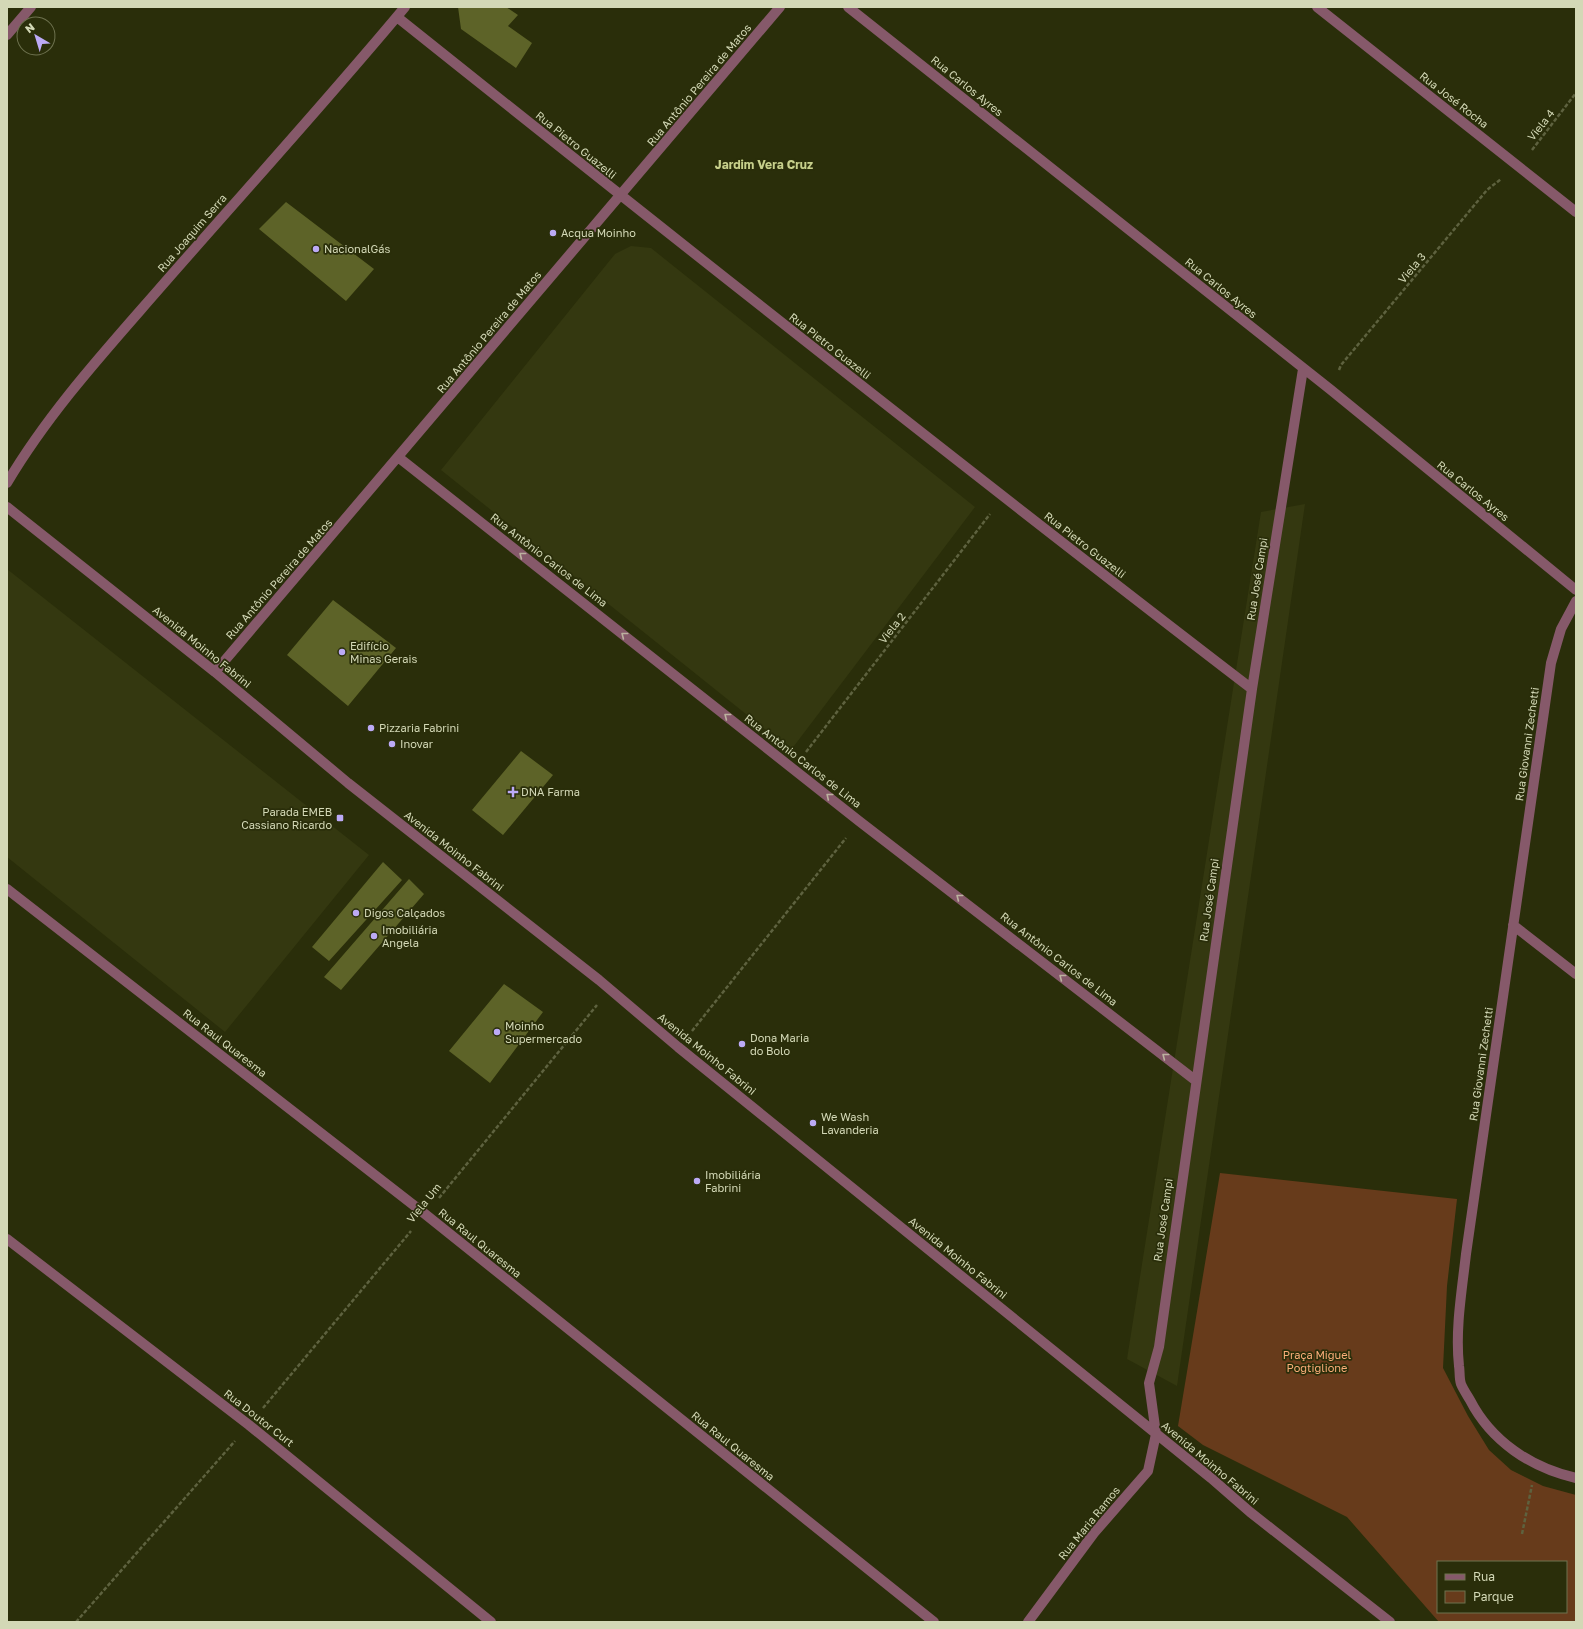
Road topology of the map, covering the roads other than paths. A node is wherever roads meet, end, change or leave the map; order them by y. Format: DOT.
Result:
graph roads {
  1 [pos="31,7"];
  2 [pos="405,7"];
  3 [pos="780,7"];
  4 [pos="848,7"];
  5 [pos="1317,7"];
  6 [pos="397,17"];
  7 [pos="7,35"];
  8 [pos="621,196"];
  9 [pos="1576,212"];
  10 [pos="1303,369"];
  11 [pos="398,457"];
  12 [pos="7,483"];
  13 [pos="7,507"];
  14 [pos="1576,590"];
  15 [pos="1576,601"];
  16 [pos="215,672"];
  17 [pos="1252,689"];
  18 [pos="7,889"];
  19 [pos="1513,925"];
  20 [pos="1576,974"];
  21 [pos="1195,1080"];
  22 [pos="7,1239"];
  23 [pos="1156,1434"];
  24 [pos="1576,1478"];
  25 [pos="491,1622"];
  26 [pos="934,1622"];
  27 [pos="1028,1622"];
  28 [pos="1390,1622"];
  1 -- 7 [label="street"];
  2 -- 6 [label="street, Rua Joaquim Serra"];
  3 -- 8 [label="street, Rua Antônio Pereira de Matos"];
  4 -- 10 [label="street, Rua Carlos Ayres"];
  5 -- 9 [label="street, Rua José Rocha"];
  6 -- 8 [label="street, Rua Pietro Guazelli"];
  6 -- 12 [label="street, Rua Joaquim Serra"];
  8 -- 11 [label="street, Rua Antônio Pereira de Matos"];
  8 -- 17 [label="street, Rua Pietro Guazelli"];
  10 -- 14 [label="street, Rua Carlos Ayres"];
  10 -- 17 [label="street, Rua José Campi"];
  11 -- 16 [label="street, Rua Antônio Pereira de Matos"];
  21 -- 11 [label="street, Rua Antônio Carlos de Lima, one-way"];
  13 -- 16 [label="street, Avenida Moinho Fabrini"];
  15 -- 19 [label="street, Rua Giovanni Zechetti"];
  16 -- 23 [label="street, Avenida Moinho Fabrini"];
  17 -- 21 [label="street, Rua José Campi"];
  18 -- 26 [label="street, Rua Raul Quaresma"];
  19 -- 20 [label="street"];
  19 -- 24 [label="street, Rua Giovanni Zechetti"];
  21 -- 23 [label="street, Rua José Campi"];
  22 -- 25 [label="street, Rua Doutor Curt"];
  23 -- 27 [label="street, Rua Maria Ramos"];
  23 -- 28 [label="street, Avenida Moinho Fabrini"];
}
